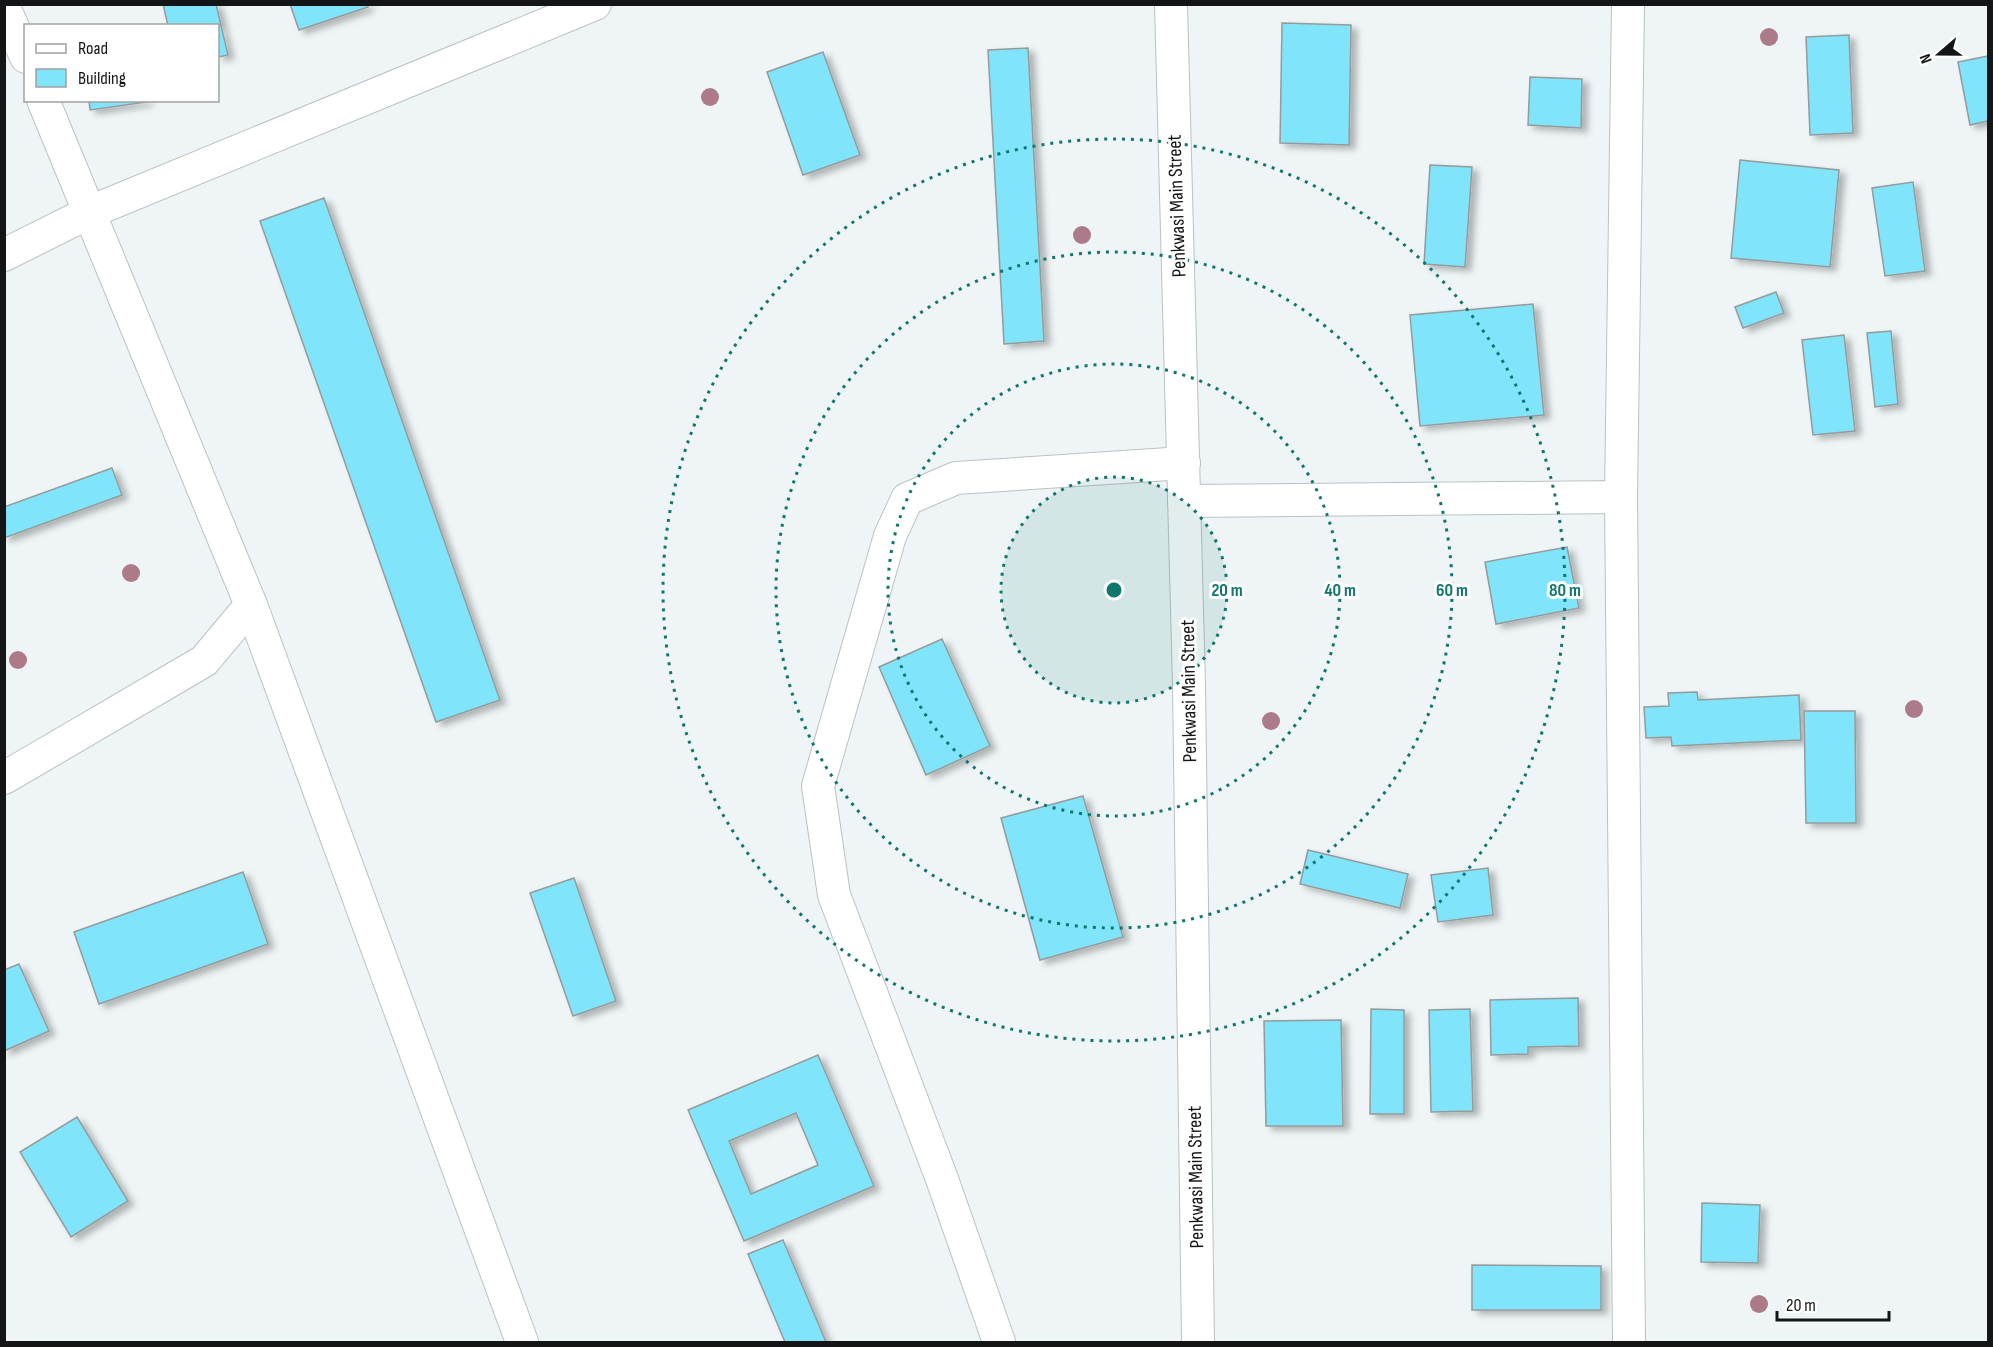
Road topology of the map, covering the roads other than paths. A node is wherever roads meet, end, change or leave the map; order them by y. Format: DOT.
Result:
graph roads {
  1 [pos="595,4"];
  2 [pos="1171,4"];
  3 [pos="1628,4"];
  4 [pos="4,7"];
  5 [pos="24,52"];
  6 [pos="45,102"];
  7 [pos="90,212"];
  8 [pos="4,255"];
  9 [pos="1184,463"];
  10 [pos="1622,497"];
  11 [pos="1184,501"];
  12 [pos="251,605"];
  13 [pos="4,778"];
  14 [pos="522,1342"];
  15 [pos="999,1342"];
  16 [pos="1198,1342"];
  17 [pos="1629,1342"];
  1 -- 7 [label="street"];
  2 -- 9 [label="street, Penkwasi Main Street"];
  3 -- 10 [label="street"];
  4 -- 5 [label="street"];
  6 -- 7 [label="street"];
  7 -- 8 [label="street"];
  7 -- 12 [label="street"];
  9 -- 11 [label="street, Penkwasi Main Street"];
  9 -- 15 [label="street"];
  10 -- 11 [label="street"];
  10 -- 17 [label="street"];
  11 -- 16 [label="street, Penkwasi Main Street"];
  12 -- 13 [label="street"];
  12 -- 14 [label="street"];
}
